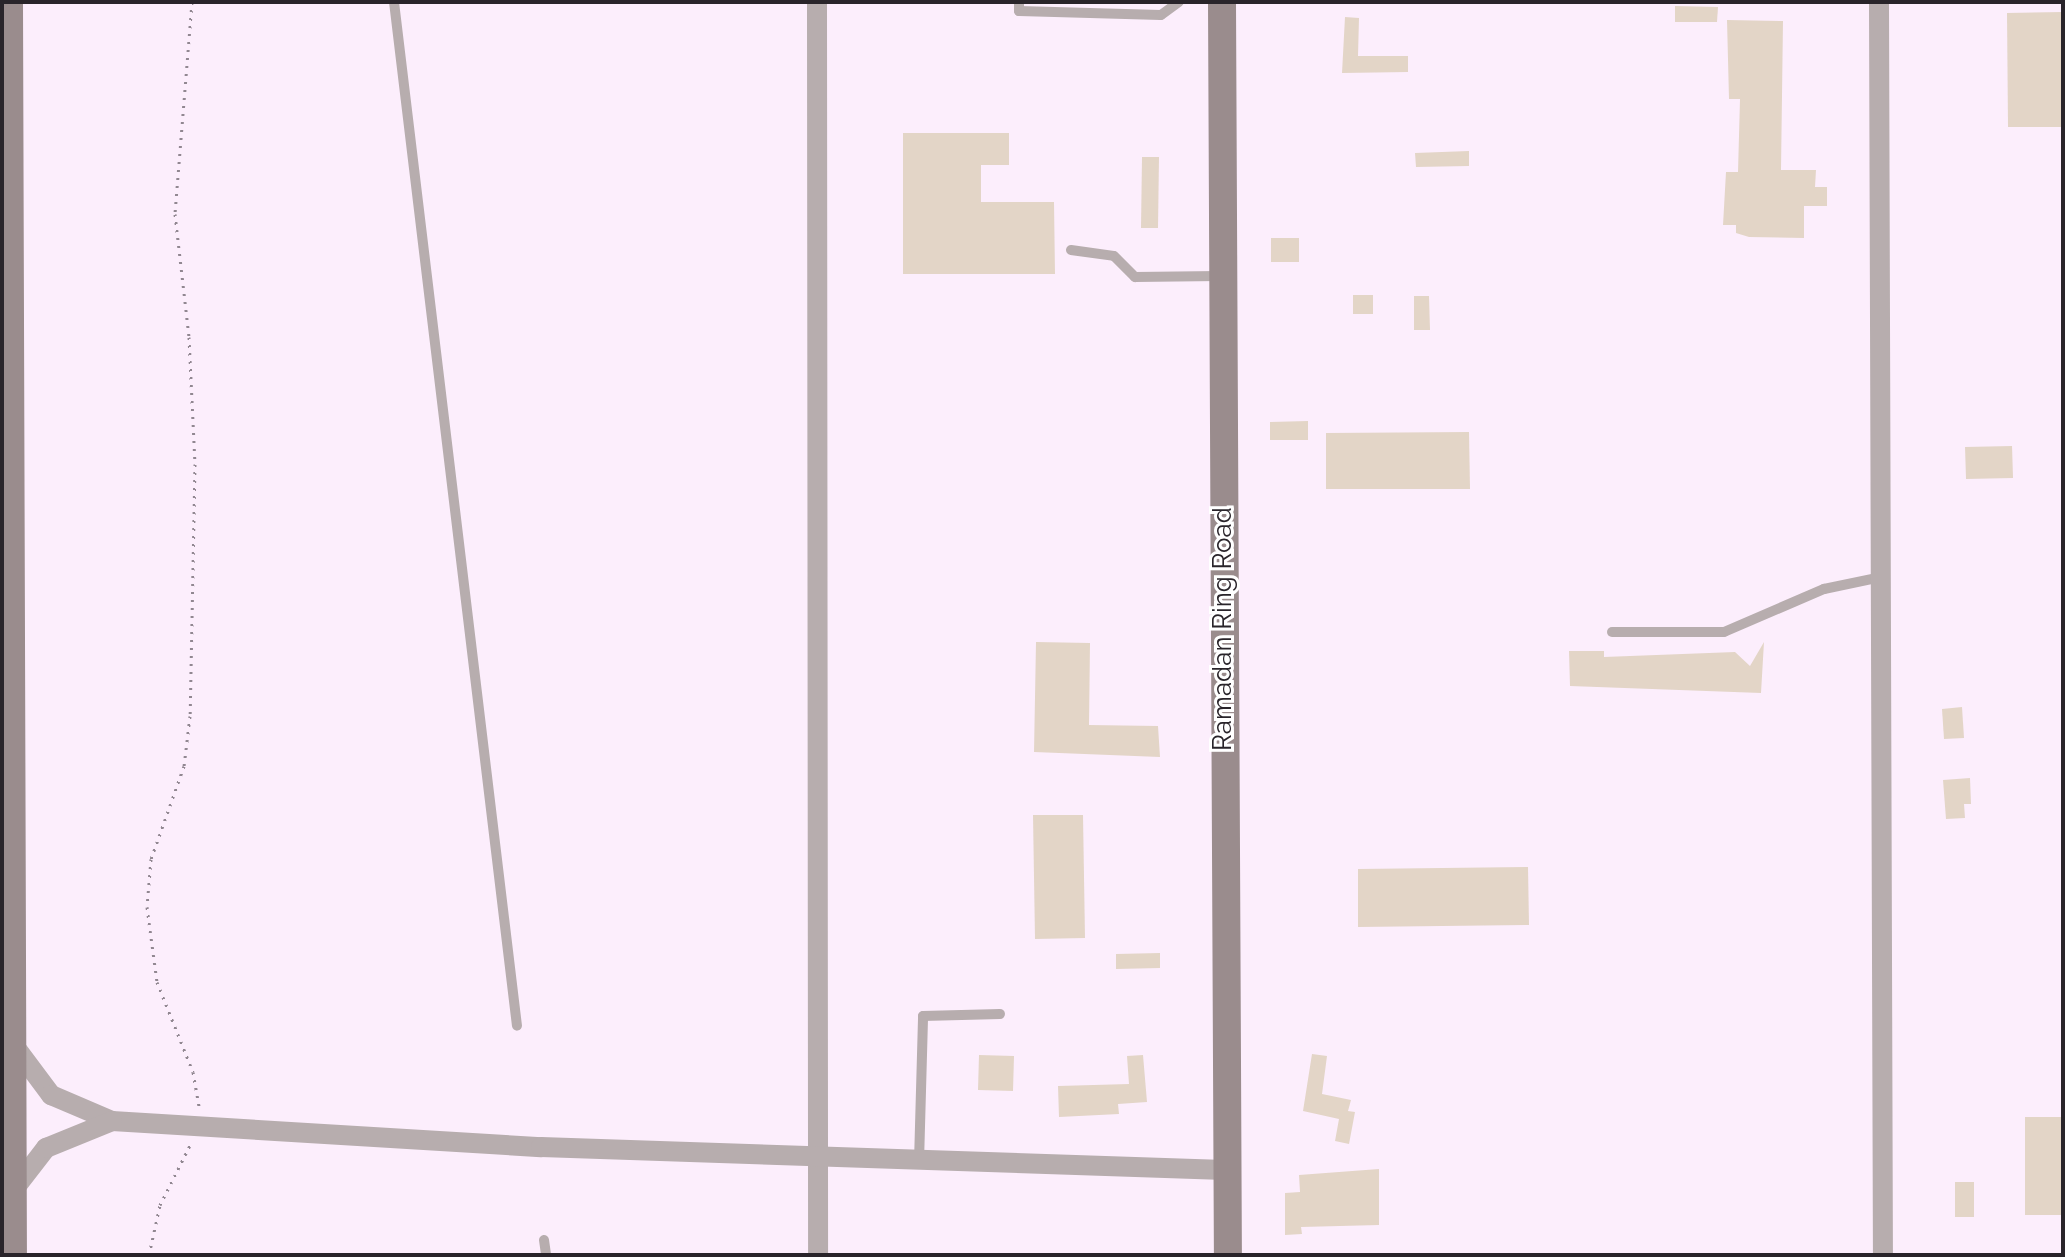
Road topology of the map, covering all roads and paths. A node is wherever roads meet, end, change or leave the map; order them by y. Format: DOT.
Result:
graph roads {
  1 [pos="9,2"];
  2 [pos="192,2"];
  3 [pos="394,2"];
  4 [pos="817,2"];
  5 [pos="1019,2"];
  6 [pos="1179,2"];
  7 [pos="1222,2"];
  8 [pos="1879,2"];
  9 [pos="1071,250"];
  10 [pos="1221,276"];
  11 [pos="1881,577"];
  12 [pos="1612,632"];
  13 [pos="1000,1014"];
  14 [pos="517,1026"];
  15 [pos="13,1044"];
  16 [pos="112,1121"];
  17 [pos="201,1126"];
  18 [pos="818,1158"];
  19 [pos="919,1162"];
  20 [pos="1225,1170"];
  21 [pos="12,1192"];
  22 [pos="544,1240"];
  23 [pos="13,1255"];
  24 [pos="149,1255"];
  25 [pos="546,1255"];
  26 [pos="818,1255"];
  27 [pos="1228,1255"];
  28 [pos="1883,1255"];
  1 -- 15 [label="main road"];
  2 -- 17 [label="path"];
  3 -- 14 [label="lane"];
  4 -- 18 [label="street"];
  5 -- 6 [label="lane"];
  7 -- 10 [label="main road, Ramadan Ring Road"];
  8 -- 11 [label="street"];
  9 -- 10 [label="lane"];
  10 -- 20 [label="main road, Ramadan Ring Road"];
  11 -- 12 [label="lane"];
  11 -- 28 [label="street"];
  13 -- 19 [label="lane"];
  15 -- 16 [label="street"];
  15 -- 21 [label="main road"];
  16 -- 17 [label="street"];
  16 -- 21 [label="street"];
  17 -- 18 [label="street"];
  17 -- 24 [label="path"];
  18 -- 19 [label="street"];
  18 -- 26 [label="street"];
  19 -- 20 [label="street"];
  20 -- 27 [label="main road, Ramadan Ring Road"];
  21 -- 23 [label="main road"];
  22 -- 25 [label="lane"];
}
